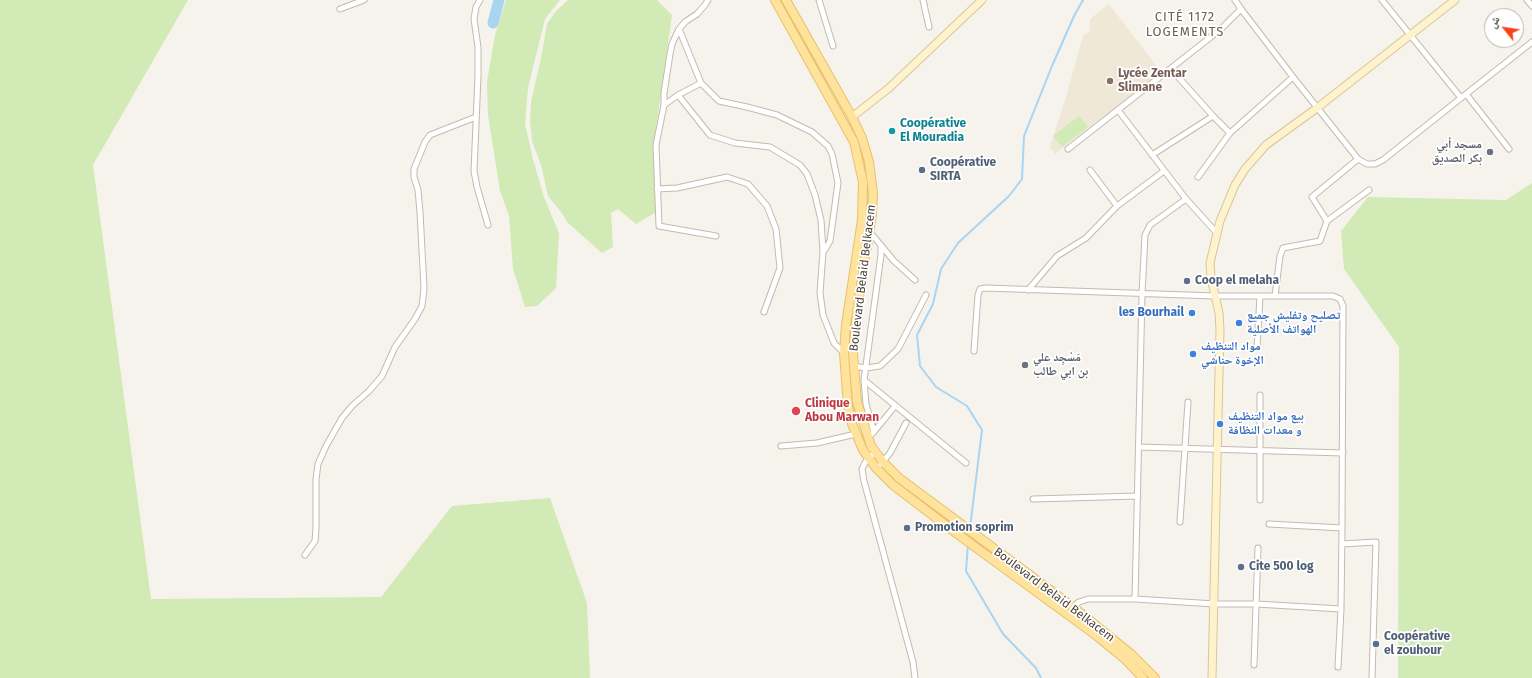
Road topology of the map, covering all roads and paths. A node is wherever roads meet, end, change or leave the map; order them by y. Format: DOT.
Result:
graph roads {
  1 [pos="364,0"];
  2 [pos="480,0"];
  3 [pos="708,0"];
  4 [pos="775,0"];
  5 [pos="786,0"];
  6 [pos="819,0"];
  7 [pos="923,0"];
  8 [pos="982,0"];
  9 [pos="1235,0"];
  10 [pos="1382,0"];
  11 [pos="1455,0"];
  12 [pos="1527,0"];
  13 [pos="1532,6"];
  14 [pos="340,9"];
  15 [pos="1240,9"];
  16 [pos="929,27"];
  17 [pos="679,29"];
  18 [pos="1410,35"];
  19 [pos="1532,42"];
  20 [pos="833,46"];
  21 [pos="1171,69"];
  22 [pos="1293,77"];
  23 [pos="701,83"];
  24 [pos="1466,94"];
  25 [pos="678,95"];
  26 [pos="1461,98"];
  27 [pos="664,105"];
  28 [pos="1317,108"];
  29 [pos="1118,110"];
  30 [pos="1213,116"];
  31 [pos="476,117"];
  32 [pos="852,117"];
  33 [pos="1230,132"];
  34 [pos="1068,149"];
  35 [pos="1509,149"];
  36 [pos="1152,155"];
  37 [pos="1358,159"];
  38 [pos="1090,170"];
  39 [pos="1164,171"];
  40 [pos="1198,177"];
  41 [pos="658,190"];
  42 [pos="1369,190"];
  43 [pos="1186,199"];
  44 [pos="1117,206"];
  45 [pos="1327,221"];
  46 [pos="488,225"];
  47 [pos="869,231"];
  48 [pos="1216,232"];
  49 [pos="716,236"];
  50 [pos="881,245"];
  51 [pos="823,252"];
  52 [pos="915,280"];
  53 [pos="1028,290"];
  54 [pos="1142,294"];
  55 [pos="926,296"];
  56 [pos="1215,296"];
  57 [pos="1260,296"];
  58 [pos="1275,296"];
  59 [pos="764,312"];
  60 [pos="1257,348"];
  61 [pos="974,351"];
  62 [pos="844,353"];
  63 [pos="854,366"];
  64 [pos="866,368"];
  65 [pos="864,380"];
  66 [pos="1260,395"];
  67 [pos="1188,402"];
  68 [pos="895,406"];
  69 [pos="906,422"];
  70 [pos="856,434"];
  71 [pos="871,435"];
  72 [pos="781,446"];
  73 [pos="1139,447"];
  74 [pos="1185,449"];
  75 [pos="1217,450"];
  76 [pos="1260,451"];
  77 [pos="875,453"];
  78 [pos="1343,453"];
  79 [pos="868,458"];
  80 [pos="883,462"];
  81 [pos="966,463"];
  82 [pos="876,468"];
  83 [pos="1138,496"];
  84 [pos="1032,498"];
  85 [pos="1260,500"];
  86 [pos="1180,522"];
  87 [pos="1269,524"];
  88 [pos="1342,528"];
  89 [pos="1342,544"];
  90 [pos="1258,548"];
  91 [pos="304,555"];
  92 [pos="1135,599"];
  93 [pos="1214,604"];
  94 [pos="1256,604"];
  95 [pos="1073,607"];
  96 [pos="1341,609"];
  97 [pos="1254,665"];
  98 [pos="1338,667"];
  99 [pos="1211,677"];
  100 [pos="915,678"];
  101 [pos="1143,678"];
  102 [pos="1155,678"];
  103 [pos="1372,678"];
  1 -- 14 [label="street"];
  2 -- 31 [label="street"];
  3 -- 17 [label="street"];
  4 -- 62 [label="main road, Boulevard Belaid Belkacem"];
  5 -- 32 [label="main road, Boulevard Belaid Belkacem"];
  6 -- 20 [label="street"];
  7 -- 16 [label="street"];
  8 -- 32 [label="main road"];
  9 -- 15 [label="street"];
  10 -- 18 [label="street"];
  11 -- 18 [label="main road"];
  12 -- 13 [label="street"];
  15 -- 21 [label="street"];
  15 -- 22 [label="street"];
  17 -- 23 [label="street"];
  17 -- 27 [label="street"];
  18 -- 26 [label="street"];
  18 -- 28 [label="main road"];
  19 -- 24 [label="street"];
  21 -- 29 [label="street"];
  21 -- 30 [label="street"];
  22 -- 28 [label="street"];
  22 -- 33 [label="street"];
  23 -- 25 [label="street"];
  23 -- 51 [label="street"];
  24 -- 26 [label="street"];
  24 -- 35 [label="street"];
  25 -- 27 [label="street"];
  25 -- 51 [label="street"];
  26 -- 37 [label="street"];
  27 -- 41 [label="street"];
  28 -- 37 [label="street"];
  28 -- 48 [label="main road"];
  29 -- 34 [label="street"];
  29 -- 36 [label="street"];
  30 -- 33 [label="street"];
  30 -- 36 [label="street"];
  31 -- 46 [label="street"];
  31 -- 91 [label="street"];
  32 -- 47 [label="main road, Boulevard Belaid Belkacem"];
  33 -- 40 [label="street"];
  36 -- 39 [label="street"];
  37 -- 45 [label="street"];
  38 -- 44 [label="street"];
  39 -- 43 [label="street"];
  39 -- 44 [label="street"];
  41 -- 49 [label="street"];
  41 -- 59 [label="street"];
  42 -- 45 [label="street"];
  43 -- 48 [label="street"];
  43 -- 54 [label="street"];
  44 -- 53 [label="street"];
  45 -- 58 [label="street"];
  47 -- 50 [label="street"];
  47 -- 63 [label="main road, Boulevard Belaid Belkacem"];
  48 -- 56 [label="main road"];
  50 -- 52 [label="street"];
  50 -- 64 [label="street"];
  51 -- 62 [label="street"];
  53 -- 54 [label="street"];
  53 -- 61 [label="street"];
  54 -- 56 [label="street"];
  54 -- 73 [label="street"];
  55 -- 64 [label="street"];
  56 -- 57 [label="street"];
  56 -- 75 [label="main road"];
  57 -- 58 [label="street"];
  57 -- 60 [label="street"];
  58 -- 78 [label="street"];
  62 -- 70 [label="main road, Boulevard Belaid Belkacem"];
  63 -- 64 [label="street"];
  63 -- 71 [label="main road, Boulevard Belaid Belkacem"];
  64 -- 65 [label="street"];
  65 -- 68 [label="street"];
  65 -- 71 [label="street"];
  66 -- 76 [label="street"];
  67 -- 74 [label="street"];
  68 -- 71 [label="street"];
  68 -- 81 [label="street"];
  69 -- 80 [label="street"];
  70 -- 72 [label="street"];
  70 -- 79 [label="main road, Boulevard Belaid Belkacem"];
  71 -- 77 [label="main road, Boulevard Belaid Belkacem"];
  73 -- 74 [label="street"];
  73 -- 83 [label="street"];
  74 -- 75 [label="street"];
  74 -- 86 [label="street"];
  75 -- 76 [label="street"];
  75 -- 93 [label="main road"];
  76 -- 78 [label="street"];
  76 -- 85 [label="street"];
  77 -- 79 [label="street"];
  77 -- 80 [label="main road, Boulevard Belaid Belkacem"];
  78 -- 88 [label="street"];
  79 -- 82 [label="main road, Boulevard Belaid Belkacem"];
  79 -- 100 [label="street"];
  80 -- 82 [label="street"];
  80 -- 95 [label="main road, Boulevard Belaid Belkacem"];
  82 -- 101 [label="main road, Boulevard Belaid Belkacem"];
  83 -- 84 [label="street"];
  83 -- 92 [label="street"];
  87 -- 88 [label="street"];
  88 -- 89 [label="street"];
  89 -- 96 [label="street"];
  89 -- 103 [label="street"];
  90 -- 94 [label="street"];
  92 -- 93 [label="street"];
  92 -- 95 [label="street"];
  93 -- 94 [label="street"];
  93 -- 99 [label="main road"];
  94 -- 96 [label="street"];
  94 -- 97 [label="street"];
  95 -- 102 [label="main road, Boulevard Belaid Belkacem"];
  96 -- 98 [label="street"];
}
